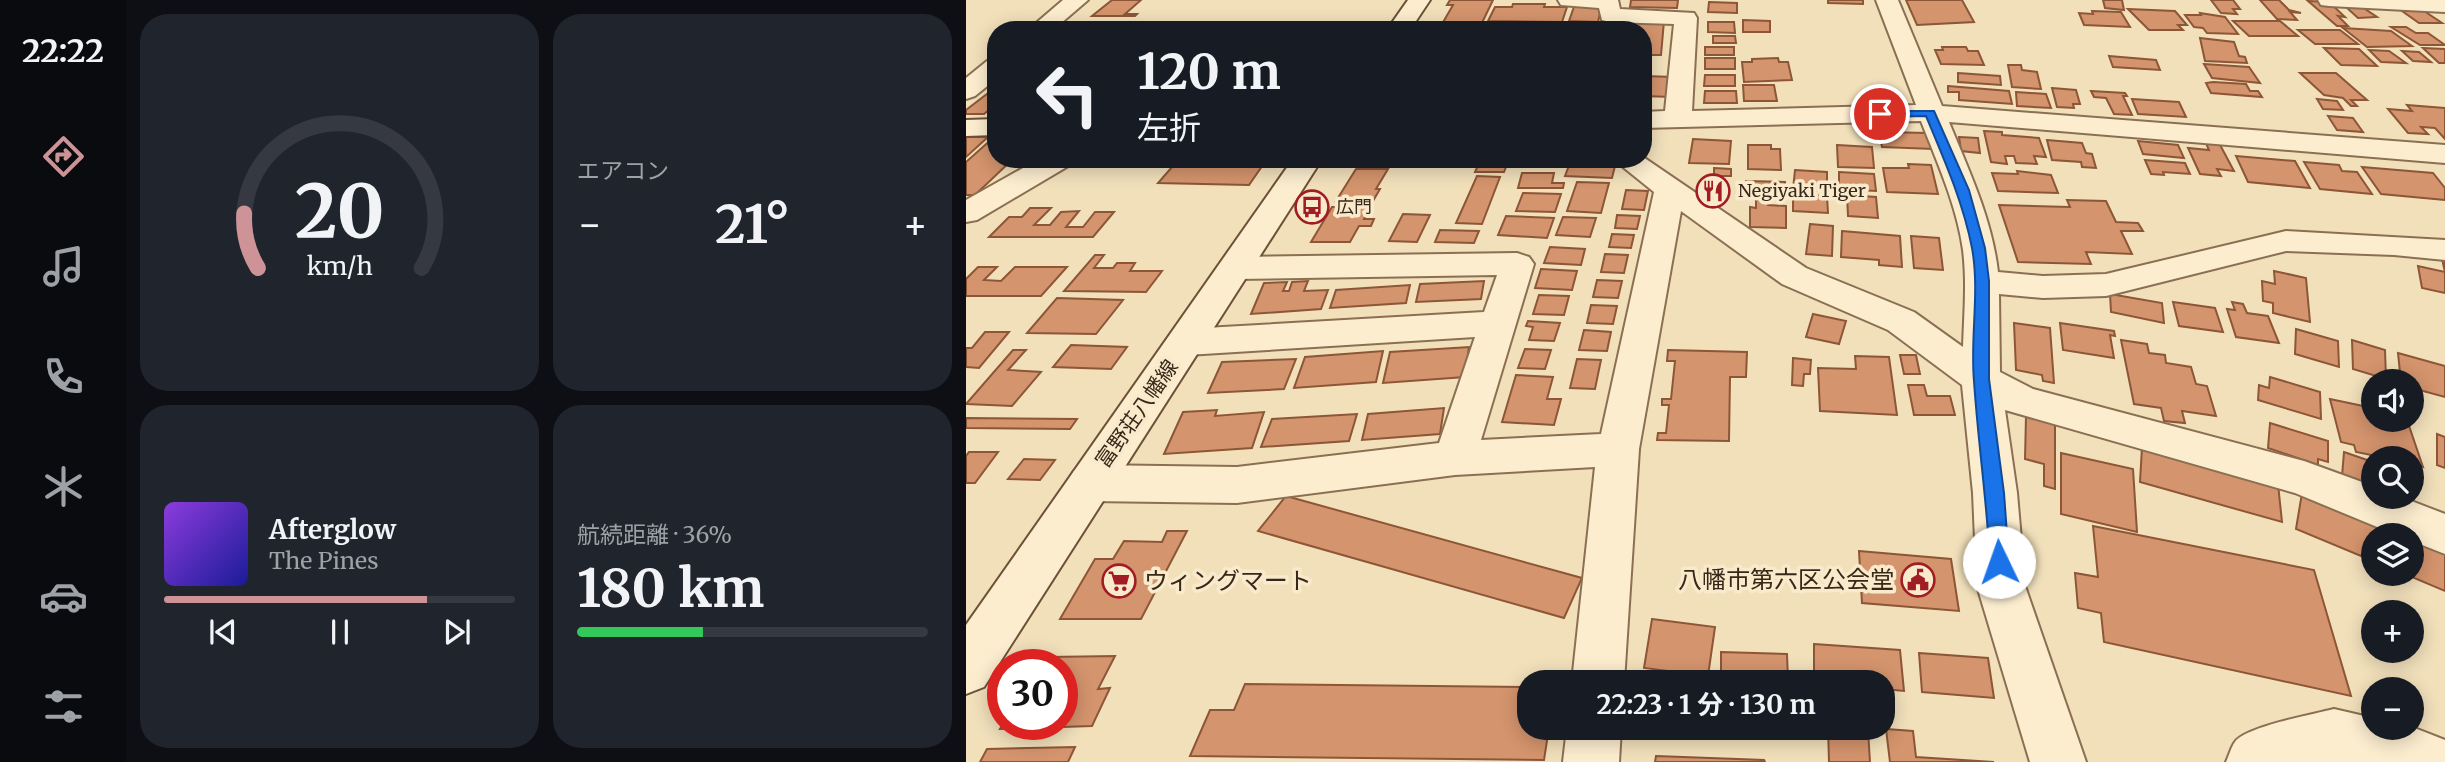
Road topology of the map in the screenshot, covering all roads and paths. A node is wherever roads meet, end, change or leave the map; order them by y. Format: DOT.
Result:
graph roads {
  1 [pos="1077,0"];
  2 [pos="1419,0"];
  3 [pos="1569,0"];
  4 [pos="1887,0"];
  5 [pos="2329,0"];
  6 [pos="2445,5"];
  7 [pos="1050,21"];
  8 [pos="1404,21"];
  9 [pos="987,74"];
  10 [pos="966,91"];
  11 [pos="1930,113"];
  12 [pos="1678,119"];
  13 [pos="1652,120"];
  14 [pos="987,127"];
  15 [pos="966,128"];
  16 [pos="2445,154"];
  17 [pos="1044,168"];
  18 [pos="1302,168"];
  19 [pos="1639,168"];
  20 [pos="1669,191"];
  21 [pos="966,213"];
  22 [pos="2445,250"];
  23 [pos="1237,268"];
  24 [pos="1982,281"];
  25 [pos="1499,323"];
  26 [pos="1187,342"];
  27 [pos="1981,379"];
  28 [pos="1618,449"];
  29 [pos="1455,458"];
  30 [pos="1089,482"];
  31 [pos="2445,534"];
  32 [pos="966,669"];
  33 [pos="1599,670"];
  34 [pos="1593,740"];
  35 [pos="1591,762"];
  36 [pos="2058,762"];
  37 [pos="2254,762"];
  38 [pos="2432,762"];
  1 -- 7 [label="street"];
  2 -- 8 [label="street"];
  3 -- 12 [label="street"];
  4 -- 11 [label="street"];
  5 -- 6 [label="street"];
  9 -- 10 [label="street"];
  11 -- 12 [label="street"];
  11 -- 16 [label="street"];
  11 -- 24 [label="street"];
  12 -- 13 [label="street"];
  14 -- 15 [label="street"];
  17 -- 21 [label="street"];
  18 -- 23 [label="street, 富野荘八幡線"];
  19 -- 20 [label="street"];
  20 -- 27 [label="street"];
  20 -- 28 [label="street"];
  22 -- 24 [label="street"];
  23 -- 25 [label="street"];
  23 -- 26 [label="street, 富野荘八幡線"];
  24 -- 27 [label="street"];
  25 -- 26 [label="street"];
  25 -- 29 [label="street"];
  26 -- 30 [label="street, 富野荘八幡線"];
  27 -- 31 [label="street"];
  27 -- 36 [label="street"];
  28 -- 29 [label="street"];
  28 -- 33 [label="street"];
  29 -- 30 [label="street"];
  30 -- 32 [label="street, 富野荘八幡線"];
  34 -- 35 [label="street"];
  37 -- 38 [label="street"];
}
